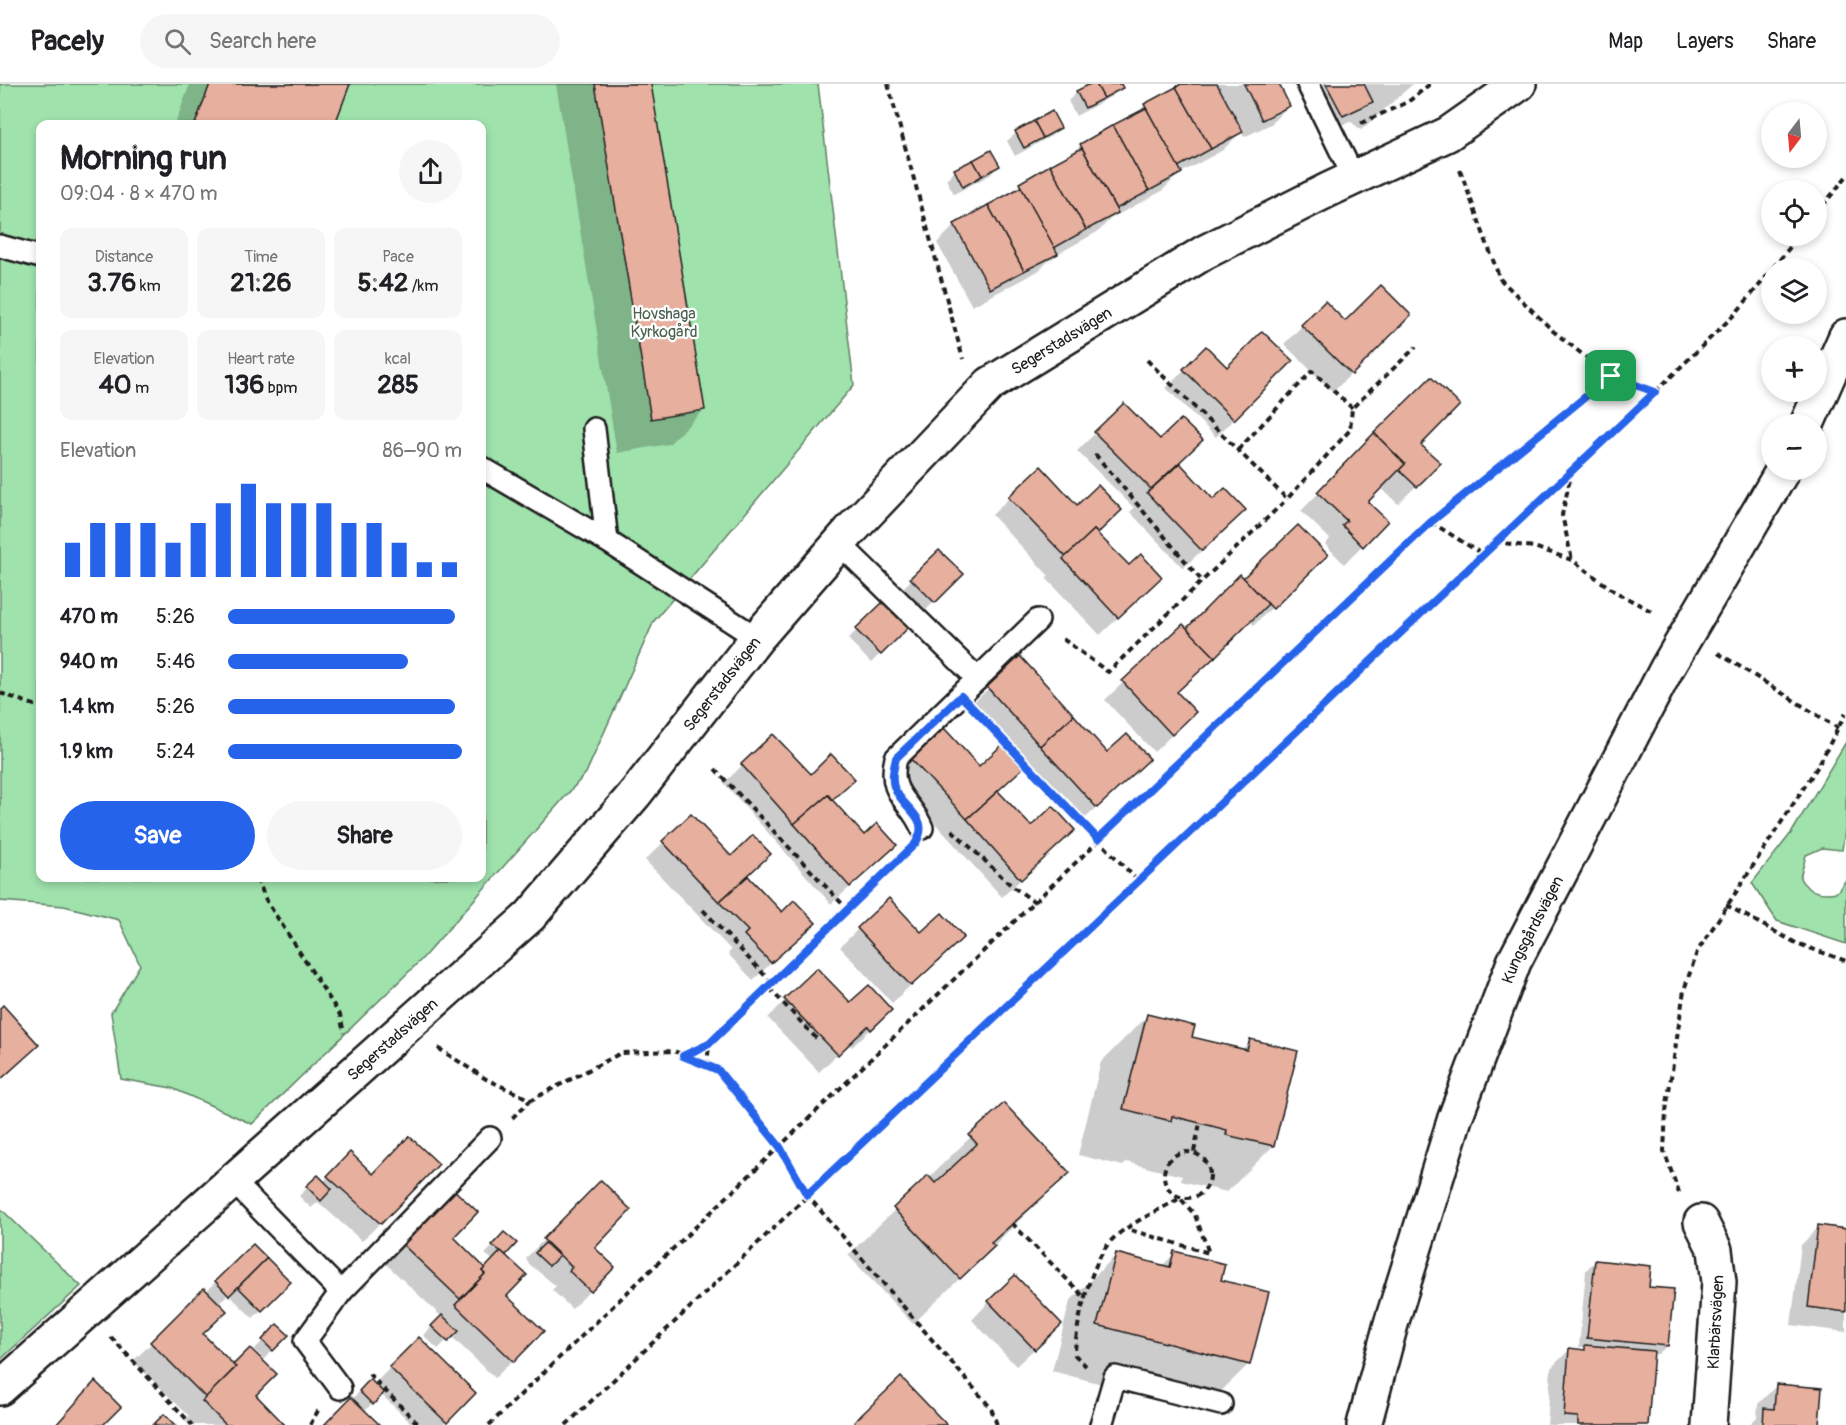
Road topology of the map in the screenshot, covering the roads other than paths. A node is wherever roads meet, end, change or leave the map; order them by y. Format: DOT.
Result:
graph roads {
  1 [pos="1308,84"];
  2 [pos="1519,84"];
  3 [pos="1354,178"];
  4 [pos="0,246"];
  5 [pos="36,256"];
  6 [pos="1846,336"];
  7 [pos="1846,376"];
  8 [pos="1813,413"];
  9 [pos="594,429"];
  10 [pos="486,470"];
  11 [pos="1777,480"];
  12 [pos="607,541"];
  13 [pos="840,543"];
  14 [pos="1038,620"];
  15 [pos="757,638"];
  16 [pos="978,679"];
  17 [pos="921,828"];
  18 [pos="490,1138"];
  19 [pos="233,1181"];
  20 [pos="1701,1222"];
  21 [pos="341,1292"];
  22 [pos="0,1388"];
  23 [pos="340,1388"];
  24 [pos="1221,1404"];
  25 [pos="1101,1425"];
  26 [pos="1364,1425"];
  27 [pos="1708,1425"];
  1 -- 3 [label="lane"];
  2 -- 3 [label="street, Segerstadsvägen"];
  3 -- 13 [label="street, Segerstadsvägen"];
  4 -- 5 [label="lane"];
  6 -- 8 [label="street"];
  7 -- 8 [label="street"];
  9 -- 12 [label="lane"];
  10 -- 12 [label="lane"];
  11 -- 26 [label="street, Kungsgårdsvägen"];
  12 -- 15 [label="lane"];
  13 -- 15 [label="street, Segerstadsvägen"];
  13 -- 16 [label="lane"];
  14 -- 16 [label="lane"];
  15 -- 19 [label="street, Segerstadsvägen"];
  16 -- 17 [label="lane"];
  18 -- 21 [label="lane"];
  19 -- 21 [label="lane"];
  19 -- 22 [label="street, Segerstadsvägen"];
  20 -- 27 [label="street, Klarbärsvägen"];
  21 -- 23 [label="lane"];
  24 -- 25 [label="lane"];
}
